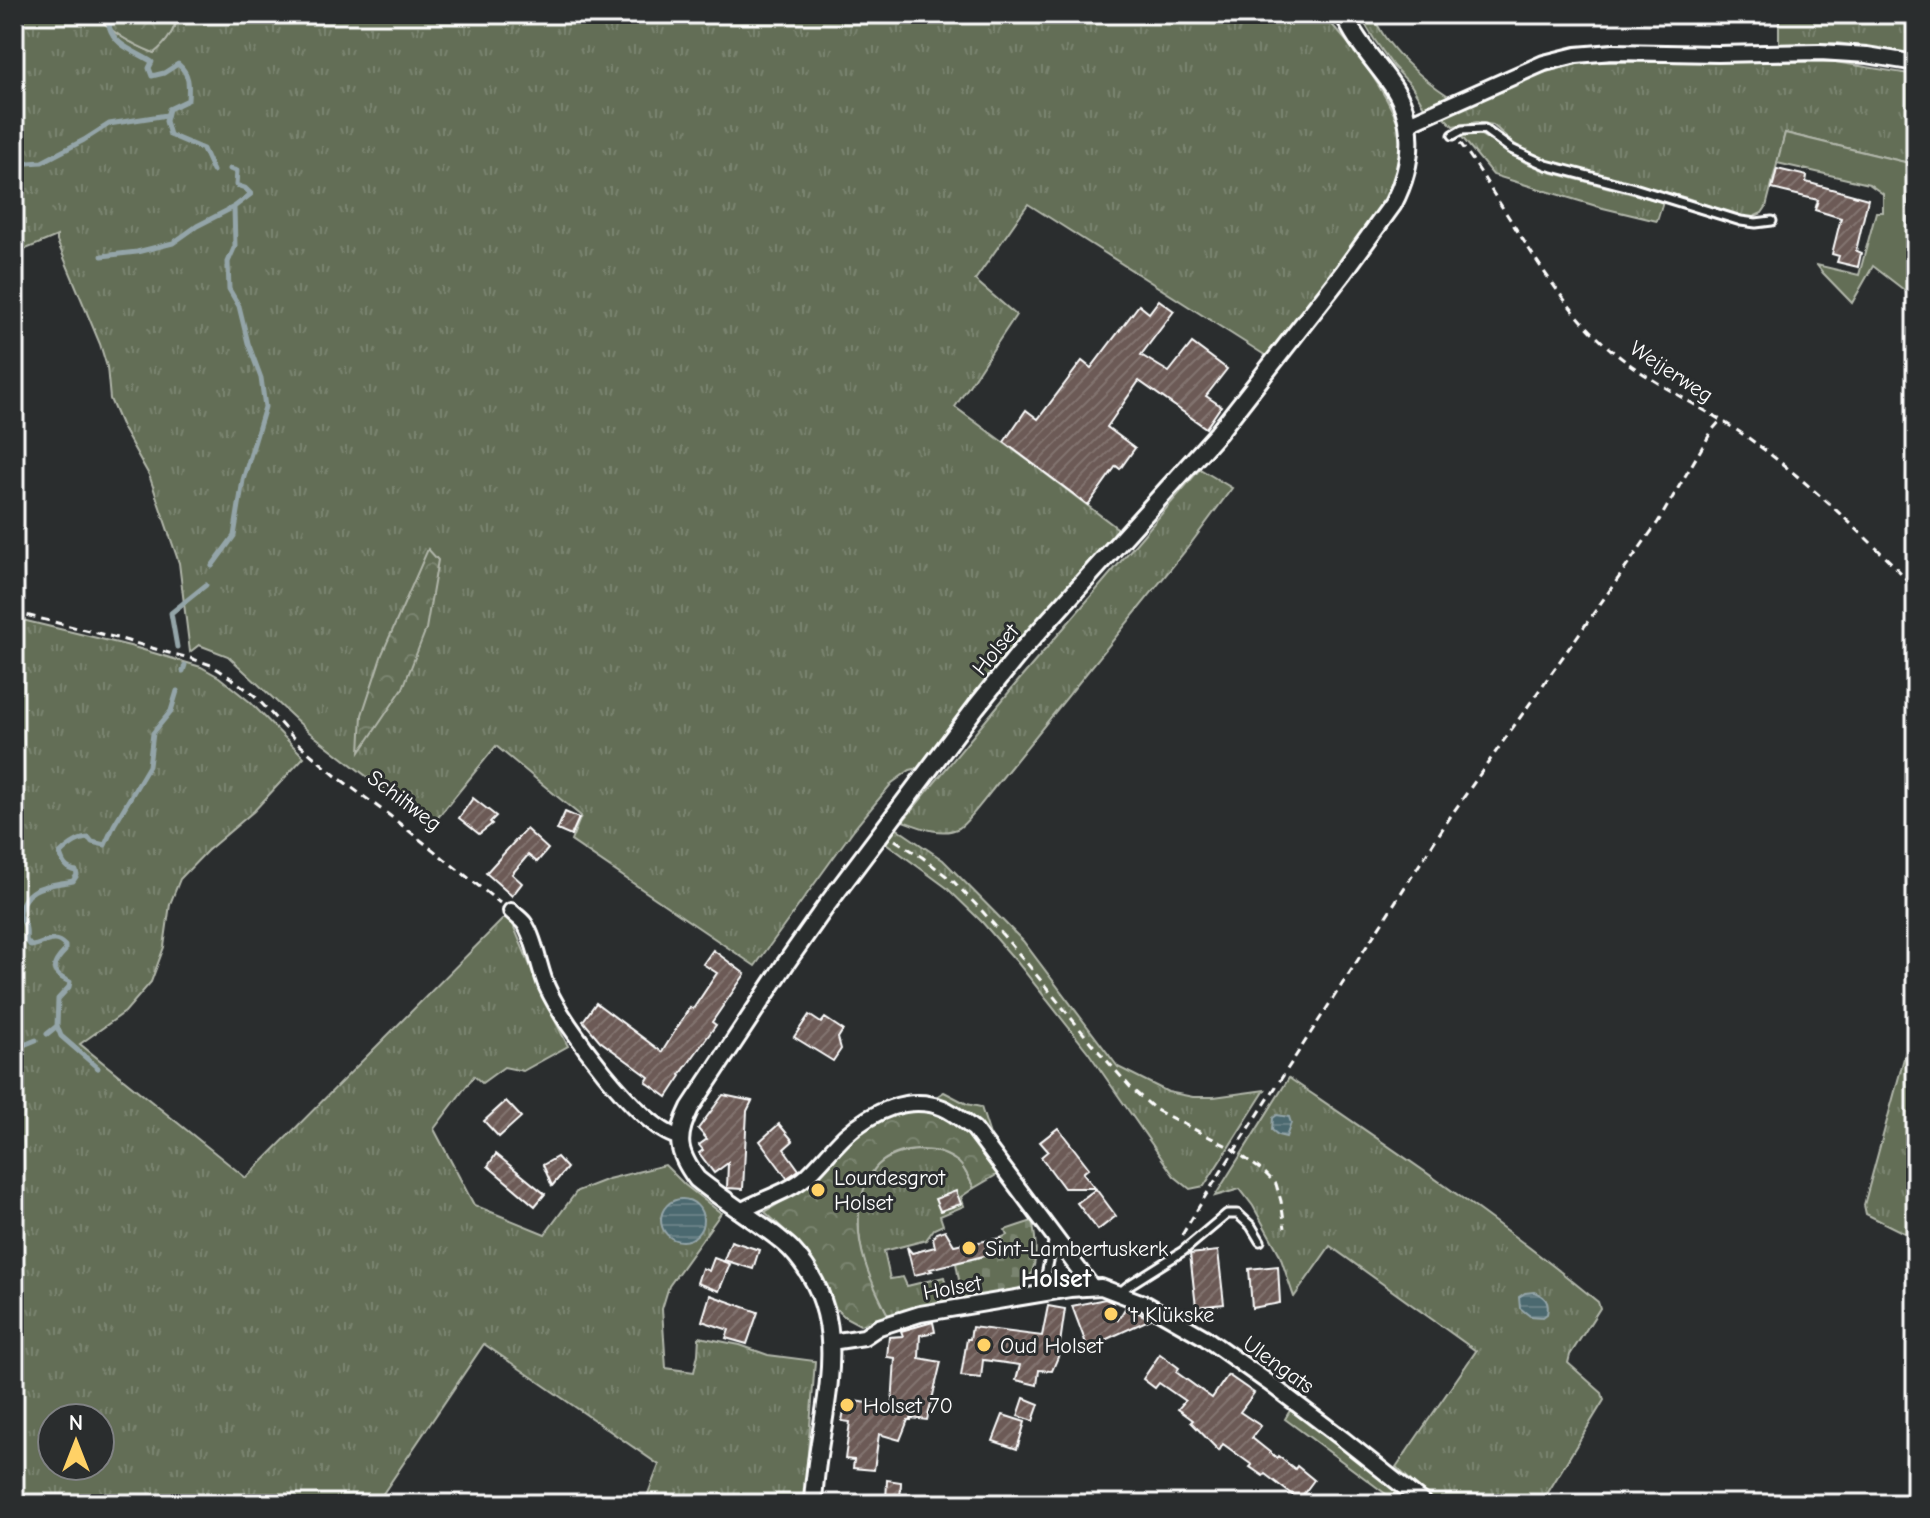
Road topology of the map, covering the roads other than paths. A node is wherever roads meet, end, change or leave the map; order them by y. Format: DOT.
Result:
graph roads {
  1 [pos="1344,14"];
  2 [pos="1916,63"];
  3 [pos="1409,123"];
  4 [pos="1453,135"];
  5 [pos="1772,221"];
  6 [pos="511,911"];
  7 [pos="679,1137"];
  8 [pos="741,1211"];
  9 [pos="1054,1238"];
  10 [pos="1260,1241"];
  11 [pos="1092,1287"];
  12 [pos="1042,1293"];
  13 [pos="1119,1293"];
  14 [pos="831,1342"];
  15 [pos="813,1504"];
  16 [pos="1425,1504"];
  1 -- 3 [label="street"];
  2 -- 3 [label="street"];
  3 -- 7 [label="street, Holset"];
  4 -- 5 [label="lane"];
  6 -- 7 [label="street"];
  7 -- 8 [label="street"];
  8 -- 9 [label="street"];
  8 -- 14 [label="street"];
  9 -- 11 [label="street"];
  9 -- 12 [label="lane"];
  10 -- 13 [label="lane"];
  11 -- 12 [label="street, Holset"];
  11 -- 13 [label="street, Ulengats"];
  12 -- 14 [label="street, Holset"];
  13 -- 16 [label="street, Ulengats"];
  14 -- 15 [label="street"];
}
